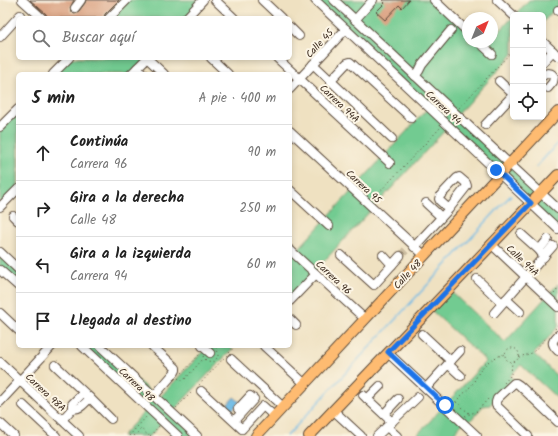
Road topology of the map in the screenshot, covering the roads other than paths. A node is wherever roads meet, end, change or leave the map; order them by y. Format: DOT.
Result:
graph roads {
  1 [pos="22,0"];
  2 [pos="82,0"];
  3 [pos="127,0"];
  4 [pos="203,0"];
  5 [pos="215,0"];
  6 [pos="262,0"];
  7 [pos="315,0"];
  8 [pos="334,0"];
  9 [pos="373,0"];
  10 [pos="434,0"];
  11 [pos="497,0"];
  12 [pos="74,8"];
  13 [pos="510,12"];
  14 [pos="40,16"];
  15 [pos="111,16"];
  16 [pos="188,16"];
  17 [pos="232,16"];
  18 [pos="279,16"];
  19 [pos="16,19"];
  20 [pos="355,20"];
  21 [pos="462,26"];
  22 [pos="292,29"];
  23 [pos="346,29"];
  24 [pos="451,30"];
  25 [pos="299,36"];
  26 [pos="0,37"];
  27 [pos="546,45"];
  28 [pos="486,48"];
  29 [pos="556,53"];
  30 [pos="492,54"];
  31 [pos="67,60"];
  32 [pos="145,60"];
  33 [pos="149,60"];
  34 [pos="213,60"];
  35 [pos="279,60"];
  36 [pos="546,60"];
  37 [pos="313,64"];
  38 [pos="137,68"];
  39 [pos="55,72"];
  40 [pos="133,72"];
  41 [pos="145,72"];
  42 [pos="162,72"];
  43 [pos="226,72"];
  44 [pos="292,72"];
  45 [pos="292,72"];
  46 [pos="546,74"];
  47 [pos="414,76"];
  48 [pos="299,79"];
  49 [pos="330,81"];
  50 [pos="499,81"];
  51 [pos="292,87"];
  52 [pos="547,88"];
  53 [pos="510,91"];
  54 [pos="510,97"];
  55 [pos="16,111"];
  56 [pos="558,112"];
  57 [pos="411,118"];
  58 [pos="485,125"];
  59 [pos="0,126"];
  60 [pos="292,133"];
  61 [pos="392,139"];
  62 [pos="390,163"];
  63 [pos="509,164"];
  64 [pos="500,174"];
  65 [pos="558,175"];
  66 [pos="16,191"];
  67 [pos="292,192"];
  68 [pos="541,194"];
  69 [pos="434,201"];
  70 [pos="426,203"];
  71 [pos="531,203"];
  72 [pos="1,208"];
  73 [pos="558,208"];
  74 [pos="445,213"];
  75 [pos="329,226"];
  76 [pos="558,229"];
  77 [pos="521,234"];
  78 [pos="548,239"];
  79 [pos="491,244"];
  80 [pos="554,246"];
  81 [pos="411,247"];
  82 [pos="539,250"];
  83 [pos="1,252"];
  84 [pos="292,252"];
  85 [pos="341,255"];
  86 [pos="382,255"];
  87 [pos="424,255"];
  88 [pos="400,256"];
  89 [pos="544,257"];
  90 [pos="392,265"];
  91 [pos="16,267"];
  92 [pos="0,270"];
  93 [pos="316,274"];
  94 [pos="526,277"];
  95 [pos="476,279"];
  96 [pos="16,284"];
  97 [pos="292,299"];
  98 [pos="504,301"];
  99 [pos="558,307"];
  100 [pos="520,312"];
  101 [pos="494,313"];
  102 [pos="1,315"];
  103 [pos="365,319"];
  104 [pos="16,328"];
  105 [pos="555,333"];
  106 [pos="422,334"];
  107 [pos="50,348"];
  108 [pos="84,348"];
  109 [pos="102,348"];
  110 [pos="154,348"];
  111 [pos="266,348"];
  112 [pos="460,351"];
  113 [pos="558,351"];
  114 [pos="388,352"];
  115 [pos="231,360"];
  116 [pos="0,362"];
  117 [pos="450,363"];
  118 [pos="54,365"];
  119 [pos="461,376"];
  120 [pos="20,380"];
  121 [pos="304,383"];
  122 [pos="380,386"];
  123 [pos="426,388"];
  124 [pos="201,391"];
  125 [pos="81,395"];
  126 [pos="154,396"];
  127 [pos="418,397"];
  128 [pos="90,398"];
  129 [pos="398,399"];
  130 [pos="0,402"];
  131 [pos="23,405"];
  132 [pos="283,407"];
  133 [pos="72,409"];
  134 [pos="238,409"];
  135 [pos="334,410"];
  136 [pos="384,414"];
  137 [pos="274,416"];
  138 [pos="111,418"];
  139 [pos="62,420"];
  140 [pos="234,421"];
  141 [pos="0,422"];
  142 [pos="558,422"];
  143 [pos="390,424"];
  144 [pos="14,436"];
  145 [pos="56,436"];
  146 [pos="79,436"];
  147 [pos="178,436"];
  148 [pos="196,436"];
  149 [pos="256,436"];
  150 [pos="309,436"];
  151 [pos="361,436"];
  152 [pos="377,436"];
  153 [pos="397,436"];
  154 [pos="477,436"];
  155 [pos="528,436"];
  1 -- 14 [label="street"];
  2 -- 12 [label="street"];
  3 -- 15 [label="street"];
  4 -- 16 [label="street"];
  5 -- 17 [label="street"];
  6 -- 18 [label="street"];
  7 -- 23 [label="street, Carrera 94"];
  8 -- 20 [label="street, Carrera 94"];
  9 -- 20 [label="street"];
  10 -- 21 [label="street"];
  11 -- 13 [label="street"];
  19 -- 26 [label="street"];
  20 -- 47 [label="street, Carrera 94"];
  22 -- 25 [label="street"];
  23 -- 37 [label="street, Calle 45"];
  23 -- 64 [label="street, Carrera 94"];
  24 -- 47 [label="street"];
  27 -- 29 [label="street"];
  28 -- 30 [label="street"];
  29 -- 36 [label="street"];
  31 -- 39 [label="street"];
  32 -- 38 [label="street"];
  33 -- 42 [label="street"];
  34 -- 43 [label="street"];
  35 -- 44 [label="street, Carrera 94A"];
  37 -- 48 [label="street, Calle 45"];
  37 -- 49 [label="street"];
  38 -- 40 [label="street"];
  38 -- 41 [label="street"];
  45 -- 48 [label="street, Carrera 94A"];
  46 -- 52 [label="street"];
  47 -- 63 [label="street, Carrera 94"];
  48 -- 51 [label="street, Calle 45"];
  48 -- 62 [label="street, Carrera 94A"];
  49 -- 57 [label="street"];
  49 -- 61 [label="street"];
  50 -- 53 [label="street"];
  54 -- 58 [label="street"];
  55 -- 59 [label="street"];
  56 -- 63 [label="main road, Calle 48"];
  60 -- 81 [label="street, Carrera 95"];
  63 -- 64 [label="main road, Calle 48"];
  63 -- 68 [label="street, Carrera 94"];
  64 -- 71 [label="street, Carrera 94"];
  64 -- 87 [label="main road, Calle 48"];
  65 -- 68 [label="main road"];
  66 -- 72 [label="street"];
  67 -- 75 [label="street"];
  68 -- 71 [label="main road"];
  68 -- 73 [label="street, Carrera 94"];
  69 -- 74 [label="street"];
  70 -- 74 [label="street"];
  71 -- 76 [label="street, Carrera 94"];
  71 -- 79 [label="main road"];
  74 -- 81 [label="street"];
  77 -- 82 [label="street"];
  78 -- 82 [label="street"];
  79 -- 94 [label="street, Calle 94A"];
  79 -- 114 [label="main road"];
  80 -- 89 [label="street"];
  81 -- 87 [label="street, Carrera 95"];
  82 -- 89 [label="street"];
  83 -- 91 [label="street"];
  84 -- 93 [label="street, Carrera 96"];
  85 -- 90 [label="street"];
  86 -- 90 [label="street"];
  87 -- 103 [label="main road, Calle 48"];
  88 -- 90 [label="street"];
  89 -- 94 [label="street"];
  92 -- 96 [label="street"];
  93 -- 97 [label="street"];
  93 -- 103 [label="street, Carrera 96"];
  94 -- 98 [label="street"];
  94 -- 99 [label="street, Calle 94A"];
  95 -- 98 [label="street"];
  98 -- 100 [label="street"];
  98 -- 101 [label="street"];
  102 -- 104 [label="street"];
  103 -- 121 [label="main road, Calle 48"];
  105 -- 113 [label="street"];
  106 -- 117 [label="street"];
  107 -- 120 [label="street"];
  108 -- 147 [label="street, Carrera 98"];
  109 -- 126 [label="street, Carrera 98"];
  110 -- 126 [label="street"];
  111 -- 121 [label="street"];
  112 -- 117 [label="street"];
  114 -- 123 [label="street"];
  114 -- 135 [label="main road"];
  115 -- 132 [label="street"];
  116 -- 120 [label="street, Carrera 98A"];
  117 -- 119 [label="street"];
  117 -- 123 [label="street"];
  118 -- 128 [label="street"];
  120 -- 130 [label="street"];
  120 -- 139 [label="street, Carrera 98A"];
  121 -- 132 [label="main road, Calle 48"];
  122 -- 136 [label="street"];
  123 -- 154 [label="street"];
  124 -- 140 [label="street"];
  125 -- 133 [label="street"];
  126 -- 148 [label="street, Carrera 98"];
  127 -- 143 [label="street"];
  128 -- 133 [label="street"];
  128 -- 138 [label="street"];
  129 -- 136 [label="street"];
  131 -- 145 [label="street"];
  132 -- 137 [label="main road, Calle 48"];
  133 -- 139 [label="street"];
  134 -- 140 [label="street"];
  135 -- 150 [label="main road"];
  135 -- 151 [label="street"];
  136 -- 143 [label="street"];
  137 -- 140 [label="street"];
  137 -- 149 [label="main road, Calle 48"];
  139 -- 146 [label="street, Carrera 98A"];
  141 -- 144 [label="street"];
  142 -- 155 [label="street"];
  143 -- 152 [label="street"];
  143 -- 153 [label="street"];
}
